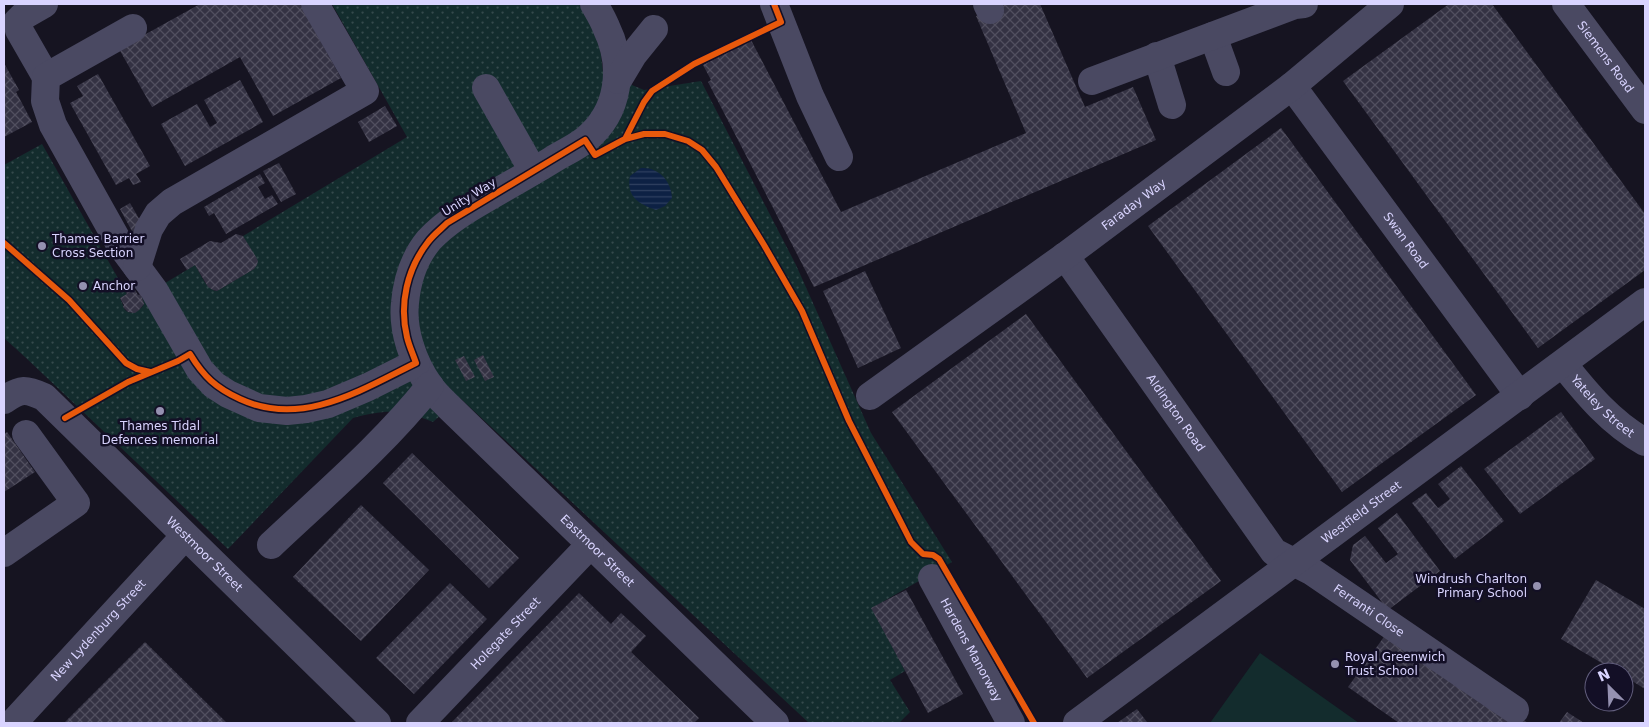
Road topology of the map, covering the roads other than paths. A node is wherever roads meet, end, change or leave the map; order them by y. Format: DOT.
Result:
graph roads {
  1 [pos="44,4"];
  2 [pos="315,4"];
  3 [pos="594,4"];
  4 [pos="774,4"];
  5 [pos="1298,4"];
  6 [pos="1566,4"];
  7 [pos="1374,8"];
  8 [pos="133,28"];
  9 [pos="654,29"];
  10 [pos="1213,36"];
  11 [pos="1157,56"];
  12 [pos="1226,72"];
  13 [pos="46,77"];
  14 [pos="618,80"];
  15 [pos="1092,81"];
  16 [pos="1292,86"];
  17 [pos="486,88"];
  18 [pos="1172,105"];
  19 [pos="1645,110"];
  20 [pos="839,157"];
  21 [pos="533,172"];
  22 [pos="1064,256"];
  23 [pos="137,268"];
  24 [pos="1645,302"];
  25 [pos="1563,364"];
  26 [pos="423,375"];
  27 [pos="16,395"];
  28 [pos="870,396"];
  29 [pos="1520,396"];
  30 [pos="26,434"];
  31 [pos="1645,442"];
  32 [pos="185,536"];
  33 [pos="271,545"];
  34 [pos="590,545"];
  35 [pos="4,553"];
  36 [pos="1295,563"];
  37 [pos="932,578"];
  38 [pos="1515,710"];
  39 [pos="1007,717"];
  40 [pos="13,723"];
  41 [pos="376,723"];
  42 [pos="420,723"];
  43 [pos="775,723"];
  44 [pos="1077,723"];
  1 -- 13 [label="street"];
  2 -- 23 [label="street"];
  3 -- 14 [label="street, Unity Way"];
  4 -- 20 [label="street"];
  5 -- 10 [label="street"];
  6 -- 19 [label="street, Siemens Road"];
  7 -- 16 [label="street, Faraday Way"];
  8 -- 13 [label="street"];
  9 -- 14 [label="street"];
  10 -- 11 [label="street"];
  10 -- 12 [label="street"];
  11 -- 15 [label="street"];
  11 -- 18 [label="street"];
  13 -- 23 [label="street"];
  14 -- 21 [label="street, Unity Way"];
  16 -- 22 [label="street, Faraday Way"];
  16 -- 29 [label="street, Swan Road"];
  17 -- 21 [label="street"];
  21 -- 26 [label="street, Unity Way"];
  22 -- 28 [label="street, Faraday Way"];
  22 -- 36 [label="street, Aldington Road"];
  23 -- 26 [label="street"];
  24 -- 25 [label="street, Westfield Street"];
  25 -- 29 [label="street, Westfield Street"];
  25 -- 31 [label="street, Yateley Street"];
  26 -- 33 [label="street"];
  26 -- 34 [label="street, Eastmoor Street"];
  27 -- 32 [label="street, Westmoor Street"];
  29 -- 36 [label="street, Westfield Street"];
  30 -- 35 [label="street"];
  32 -- 40 [label="street, New Lydenburg Street"];
  32 -- 41 [label="street, Westmoor Street"];
  34 -- 42 [label="street, Holegate Street"];
  34 -- 43 [label="street, Eastmoor Street"];
  36 -- 38 [label="street, Ferranti Close"];
  36 -- 44 [label="street, Westfield Street"];
  37 -- 39 [label="street, Hardens Manorway"];
}
